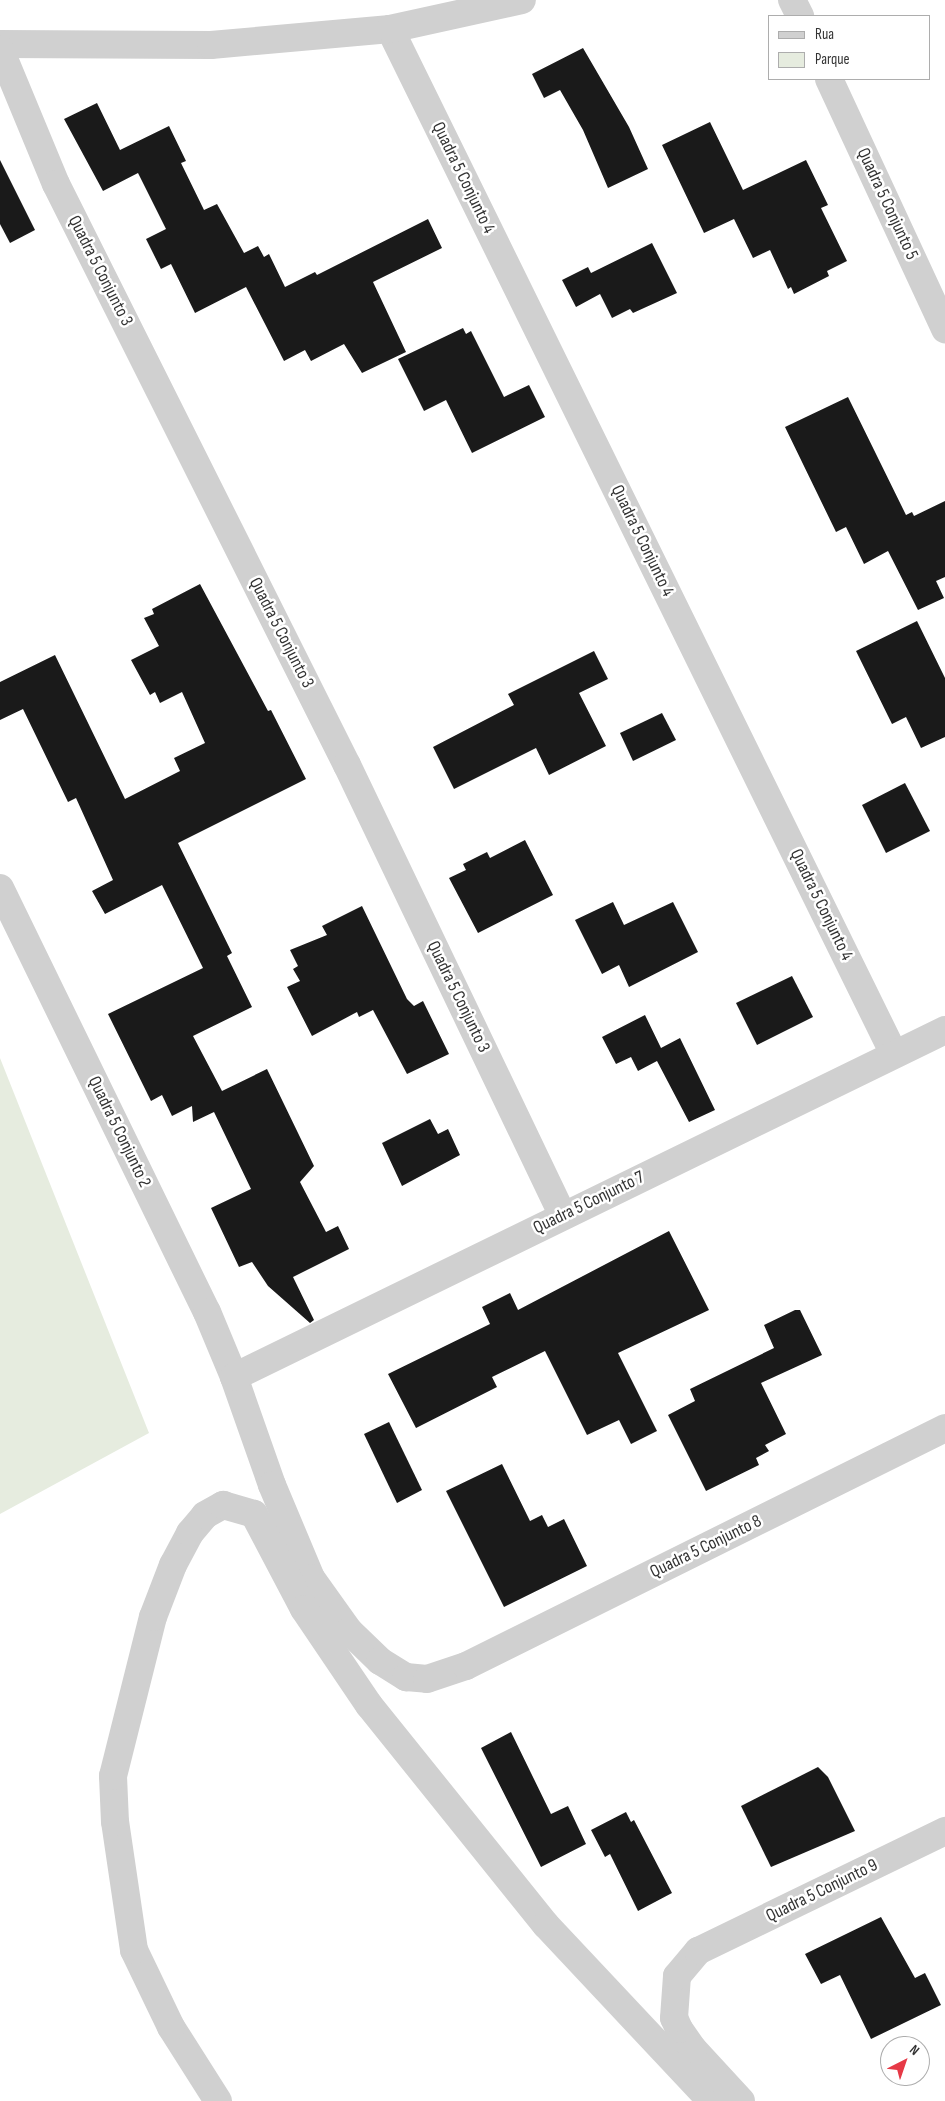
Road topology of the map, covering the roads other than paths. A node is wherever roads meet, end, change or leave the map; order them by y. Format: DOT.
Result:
graph roads {
  1 [pos="522,0"];
  2 [pos="792,0"];
  3 [pos="800,15"];
  4 [pos="390,29"];
  5 [pos="0,44"];
  6 [pos="0,50"];
  7 [pos="829,80"];
  8 [pos="945,329"];
  9 [pos="0,888"];
  10 [pos="945,1030"];
  11 [pos="894,1054"];
  12 [pos="562,1216"];
  13 [pos="234,1377"];
  14 [pos="945,1428"];
  15 [pos="466,1666"];
  16 [pos="945,1831"];
  17 [pos="218,2101"];
  18 [pos="711,2101"];
  19 [pos="741,2101"];
  1 -- 4 [label="street"];
  2 -- 3 [label="street"];
  4 -- 5 [label="street"];
  4 -- 11 [label="street, Quadra 5 Conjunto 4"];
  6 -- 12 [label="street, Quadra 5 Conjunto 3"];
  7 -- 8 [label="street, Quadra 5 Conjunto 5"];
  9 -- 13 [label="street, Quadra 5 Conjunto 2"];
  10 -- 11 [label="street, Quadra 5 Conjunto 7"];
  11 -- 12 [label="street, Quadra 5 Conjunto 7"];
  12 -- 13 [label="street, Quadra 5 Conjunto 7"];
  13 -- 15 [label="street, Quadra 5 Conjunto 2"];
  14 -- 15 [label="street, Quadra 5 Conjunto 8"];
  16 -- 19 [label="street, Quadra 5 Conjunto 9"];
  17 -- 18 [label="street"];
}
